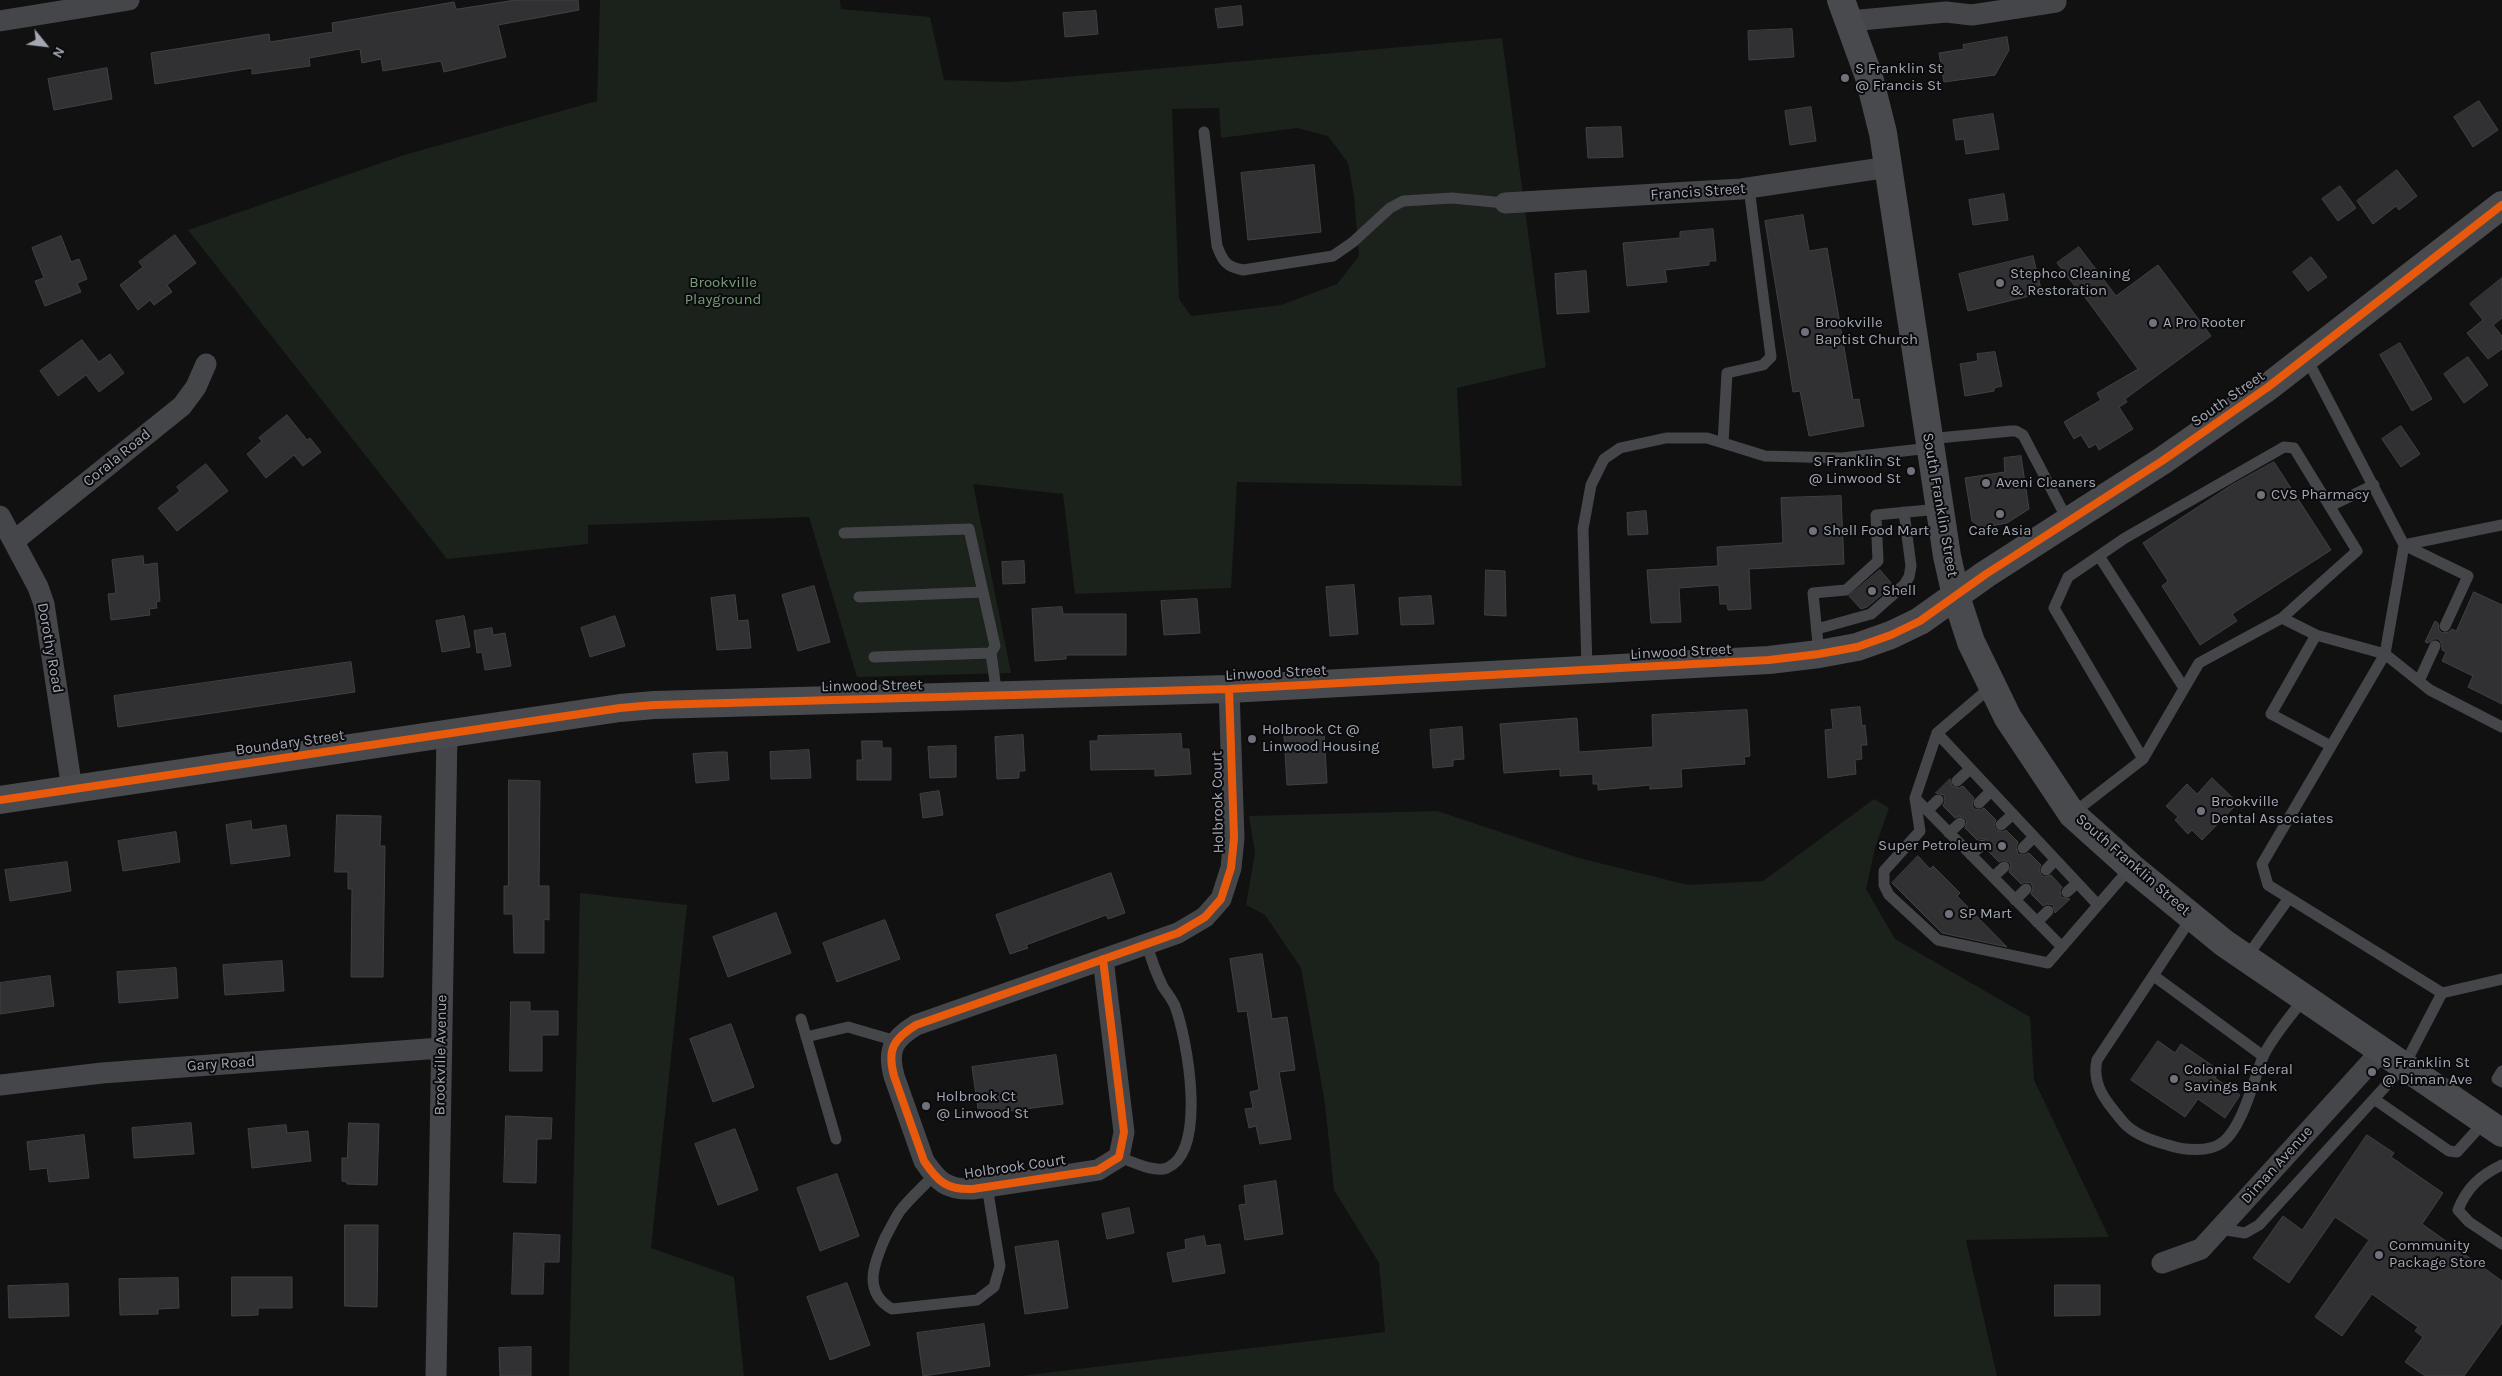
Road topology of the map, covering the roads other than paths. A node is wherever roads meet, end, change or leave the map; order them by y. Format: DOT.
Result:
graph roads {
  1 [pos="129,0"];
  2 [pos="2056,2"];
  3 [pos="24,9"];
  4 [pos="1845,11"];
  5 [pos="0,22"];
  6 [pos="1204,132"];
  7 [pos="1889,168"];
  8 [pos="1749,188"];
  9 [pos="1505,203"];
  10 [pos="2502,206"];
  11 [pos="2307,359"];
  12 [pos="206,364"];
  13 [pos="1723,443"];
  14 [pos="1929,443"];
  15 [pos="2374,484"];
  16 [pos="2330,506"];
  17 [pos="1939,509"];
  18 [pos="1904,512"];
  19 [pos="0,516"];
  20 [pos="2069,522"];
  21 [pos="2502,525"];
  22 [pos="844,533"];
  23 [pos="14,541"];
  24 [pos="2404,545"];
  25 [pos="2099,556"];
  26 [pos="983,592"];
  27 [pos="1956,596"];
  28 [pos="859,597"];
  29 [pos="2282,618"];
  30 [pos="2445,626"];
  31 [pos="2316,635"];
  32 [pos="1818,642"];
  33 [pos="2435,646"];
  34 [pos="991,653"];
  35 [pos="2386,654"];
  36 [pos="874,657"];
  37 [pos="1587,671"];
  38 [pos="2419,681"];
  39 [pos="1992,686"];
  40 [pos="2184,688"];
  41 [pos="1229,689"];
  42 [pos="996,696"];
  43 [pos="584,713"];
  44 [pos="2502,727"];
  45 [pos="1937,733"];
  46 [pos="447,734"];
  47 [pos="2331,746"];
  48 [pos="2143,759"];
  49 [pos="1970,768"];
  50 [pos="1957,781"];
  51 [pos="72,790"];
  52 [pos="1991,791"];
  53 [pos="1915,798"];
  54 [pos="0,800"];
  55 [pos="1938,800"];
  56 [pos="1979,803"];
  57 [pos="1928,810"];
  58 [pos="2012,814"];
  59 [pos="2072,814"];
  60 [pos="1960,822"];
  61 [pos="2001,825"];
  62 [pos="1950,833"];
  63 [pos="2034,837"];
  64 [pos="1982,845"];
  65 [pos="2023,848"];
  66 [pos="1971,855"];
  67 [pos="2055,860"];
  68 [pos="2004,867"];
  69 [pos="2130,867"];
  70 [pos="2046,870"];
  71 [pos="1993,877"];
  72 [pos="2077,883"];
  73 [pos="2026,889"];
  74 [pos="2067,892"];
  75 [pos="2289,898"];
  76 [pos="2015,900"];
  77 [pos="2098,905"];
  78 [pos="2048,911"];
  79 [pos="2192,917"];
  80 [pos="2037,922"];
  81 [pos="1147,944"];
  82 [pos="2062,947"];
  83 [pos="2246,958"];
  84 [pos="1103,959"];
  85 [pos="2154,976"];
  86 [pos="2502,979"];
  87 [pos="2442,993"];
  88 [pos="2304,998"];
  89 [pos="801,1019"];
  90 [pos="806,1037"];
  91 [pos="896,1041"];
  92 [pos="442,1048"];
  93 [pos="2382,1050"];
  94 [pos="2264,1056"];
  95 [pos="2404,1066"];
  96 [pos="2502,1071"];
  97 [pos="2502,1082"];
  98 [pos="0,1085"];
  99 [pos="2374,1099"];
  100 [pos="2494,1127"];
  101 [pos="836,1139"];
  102 [pos="1119,1156"];
  103 [pos="2502,1165"];
  104 [pos="934,1175"];
  105 [pos="987,1186"];
  106 [pos="2220,1229"];
  107 [pos="2502,1244"];
  108 [pos="2162,1263"];
  109 [pos="436,1376"];
  1 -- 3 [label="street"];
  2 -- 4 [label="street"];
  3 -- 5 [label="street"];
  4 -- 7 [label="main road, South Franklin Street"];
  6 -- 9 [label="lane"];
  7 -- 8 [label="street, Francis Street"];
  7 -- 14 [label="main road, South Franklin Street"];
  8 -- 9 [label="street, Francis Street"];
  8 -- 13 [label="lane"];
  10 -- 11 [label="main road, South Street"];
  11 -- 15 [label="lane"];
  11 -- 20 [label="main road, South Street"];
  12 -- 23 [label="street, Corala Road"];
  13 -- 14 [label="lane"];
  13 -- 37 [label="lane"];
  14 -- 17 [label="main road, South Franklin Street"];
  14 -- 20 [label="lane"];
  15 -- 16 [label="lane"];
  15 -- 24 [label="lane"];
  16 -- 25 [label="lane"];
  16 -- 29 [label="lane"];
  17 -- 18 [label="lane"];
  17 -- 27 [label="main road, South Franklin Street"];
  18 -- 32 [label="lane"];
  18 -- 32 [label="lane"];
  19 -- 23 [label="street, Dorothy Road"];
  20 -- 27 [label="main road, South Street"];
  21 -- 24 [label="lane"];
  22 -- 26 [label="lane"];
  23 -- 51 [label="street, Dorothy Road"];
  24 -- 30 [label="lane"];
  24 -- 35 [label="lane"];
  25 -- 40 [label="lane"];
  25 -- 48 [label="lane"];
  26 -- 28 [label="lane"];
  26 -- 34 [label="lane"];
  27 -- 32 [label="main road, Linwood Street"];
  27 -- 39 [label="main road, South Franklin Street"];
  29 -- 31 [label="lane"];
  29 -- 40 [label="lane"];
  31 -- 35 [label="lane"];
  31 -- 47 [label="lane"];
  32 -- 37 [label="main road, Linwood Street"];
  33 -- 38 [label="lane"];
  34 -- 36 [label="lane"];
  34 -- 42 [label="lane"];
  35 -- 38 [label="lane"];
  35 -- 47 [label="lane"];
  37 -- 41 [label="main road, Linwood Street"];
  38 -- 44 [label="lane"];
  39 -- 45 [label="lane"];
  39 -- 59 [label="main road, South Franklin Street"];
  40 -- 48 [label="lane"];
  41 -- 42 [label="main road, Linwood Street"];
  41 -- 81 [label="street, Holbrook Court"];
  42 -- 43 [label="main road, Linwood Street"];
  43 -- 46 [label="main road, Boundary Street"];
  45 -- 49 [label="lane"];
  45 -- 53 [label="lane"];
  46 -- 51 [label="main road, Boundary Street"];
  46 -- 92 [label="street, Brookville Avenue"];
  47 -- 75 [label="lane"];
  48 -- 59 [label="lane"];
  49 -- 50 [label="lane"];
  49 -- 52 [label="lane"];
  51 -- 54 [label="main road, Boundary Street"];
  52 -- 56 [label="lane"];
  52 -- 58 [label="lane"];
  53 -- 57 [label="lane"];
  53 -- 82 [label="lane"];
  55 -- 57 [label="lane"];
  57 -- 62 [label="lane"];
  58 -- 61 [label="lane"];
  58 -- 63 [label="lane"];
  59 -- 69 [label="main road, South Franklin Street"];
  60 -- 62 [label="lane"];
  62 -- 66 [label="lane"];
  63 -- 65 [label="lane"];
  63 -- 67 [label="lane"];
  64 -- 66 [label="lane"];
  66 -- 71 [label="lane"];
  67 -- 70 [label="lane"];
  67 -- 72 [label="lane"];
  68 -- 71 [label="lane"];
  69 -- 77 [label="lane"];
  69 -- 79 [label="main road, South Franklin Street"];
  71 -- 76 [label="lane"];
  72 -- 74 [label="lane"];
  72 -- 77 [label="lane"];
  73 -- 76 [label="lane"];
  75 -- 83 [label="lane"];
  75 -- 87 [label="lane"];
  76 -- 80 [label="lane"];
  77 -- 82 [label="lane"];
  78 -- 80 [label="lane"];
  79 -- 83 [label="main road, South Franklin Street"];
  79 -- 85 [label="lane"];
  80 -- 82 [label="lane"];
  81 -- 84 [label="street, Holbrook Court"];
  81 -- 102 [label="lane"];
  83 -- 88 [label="main road, South Franklin Street"];
  84 -- 91 [label="street, Holbrook Court"];
  84 -- 102 [label="street"];
  85 -- 94 [label="lane"];
  85 -- 94 [label="lane"];
  86 -- 87 [label="lane"];
  87 -- 95 [label="lane"];
  88 -- 93 [label="main road, South Franklin Street"];
  88 -- 94 [label="lane"];
  89 -- 90 [label="lane"];
  90 -- 91 [label="lane"];
  90 -- 101 [label="lane"];
  91 -- 104 [label="street, Holbrook Court"];
  92 -- 98 [label="street, Gary Road"];
  92 -- 109 [label="street, Brookville Avenue"];
  93 -- 95 [label="main road, South Franklin Street"];
  93 -- 106 [label="street, Diman Avenue"];
  95 -- 99 [label="lane"];
  95 -- 100 [label="main road, South Franklin Street"];
  96 -- 97 [label="lane"];
  99 -- 100 [label="lane"];
  99 -- 106 [label="lane"];
  102 -- 105 [label="street, Holbrook Court"];
  103 -- 107 [label="lane"];
  104 -- 105 [label="street, Holbrook Court"];
  104 -- 105 [label="lane"];
  106 -- 108 [label="street, Diman Avenue"];
}
